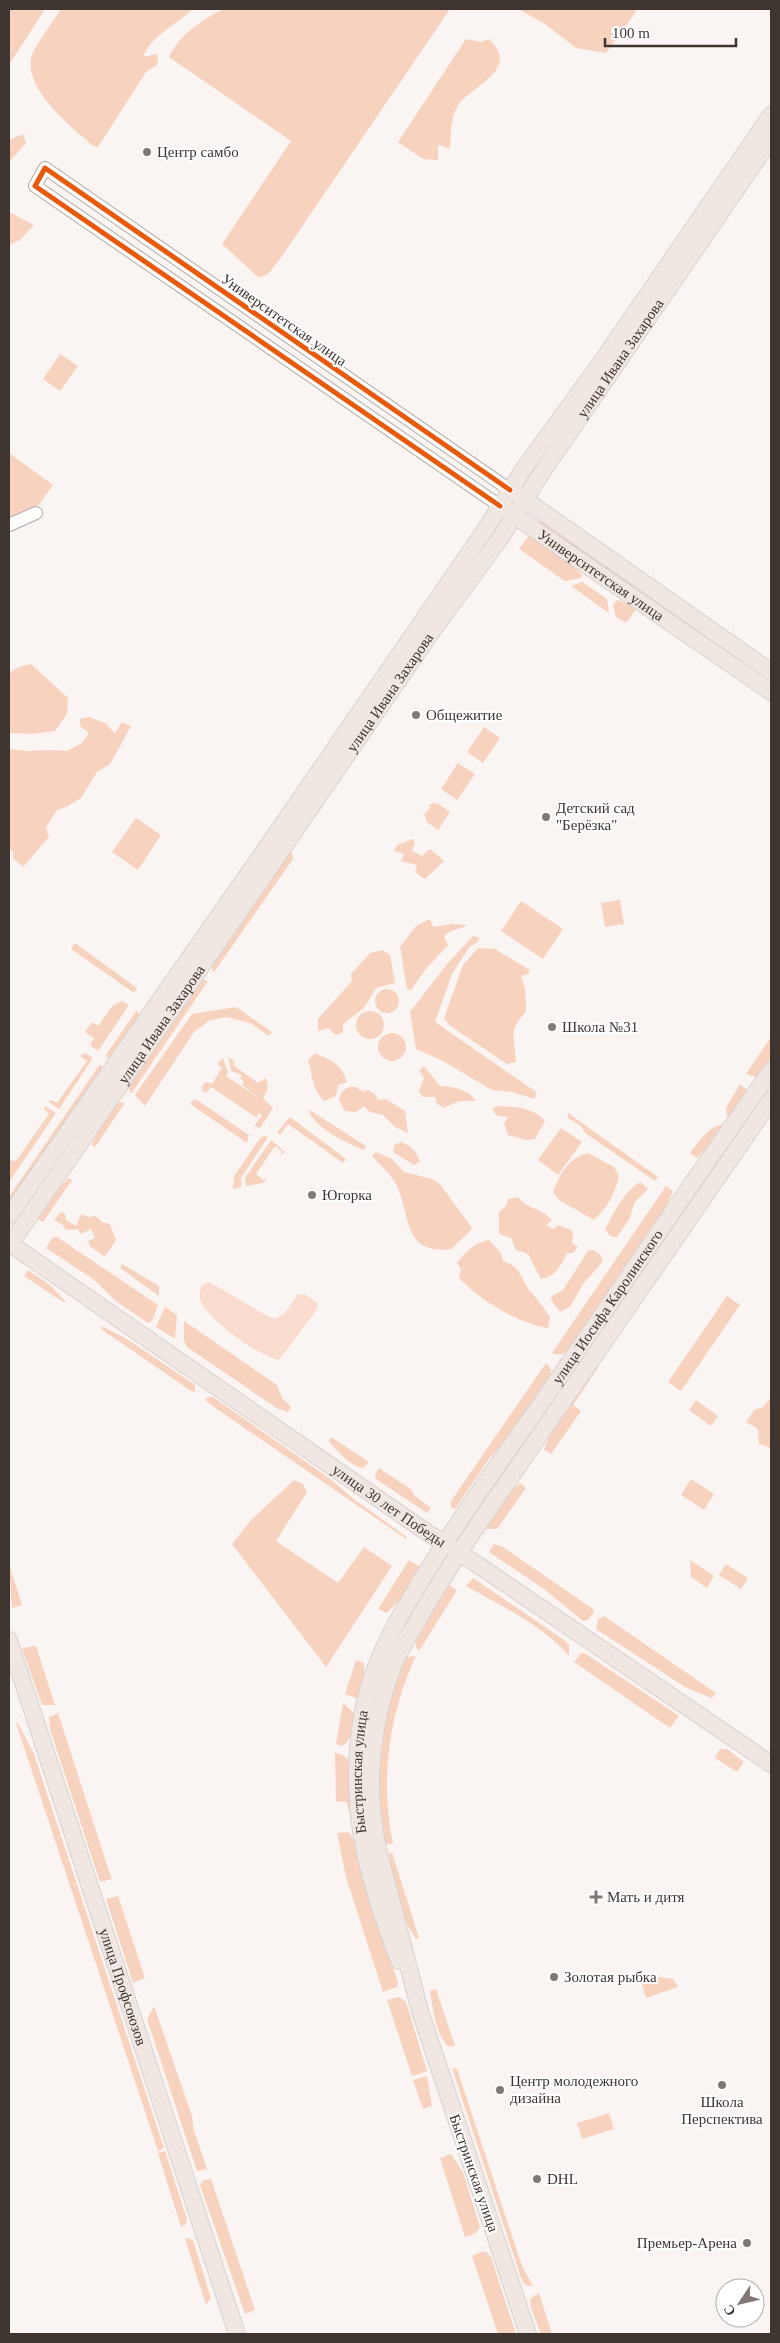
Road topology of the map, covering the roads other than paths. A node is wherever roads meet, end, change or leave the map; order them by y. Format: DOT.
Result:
graph roads {
  1 [pos="771,115"];
  2 [pos="771,139"];
  3 [pos="510,490"];
  4 [pos="524,499"];
  5 [pos="500,506"];
  6 [pos="36,513"];
  7 [pos="514,516"];
  8 [pos="9,525"];
  9 [pos="771,672"];
  10 [pos="771,692"];
  11 [pos="771,1070"];
  12 [pos="771,1100"];
  13 [pos="9,1216"];
  14 [pos="9,1244"];
  15 [pos="444,1543"];
  16 [pos="460,1553"];
  17 [pos="9,1640"];
  18 [pos="771,1764"];
  19 [pos="420,2011"];
  20 [pos="237,2334"];
  21 [pos="528,2334"];
  1 -- 3 [label="main road, улица Ивана Захарова"];
  2 -- 4 [label="main road, улица Ивана Захарова"];
  3 -- 4 [label="main road, Университетская улица"];
  3 -- 5 [label="main road, улица Ивана Захарова"];
  3 -- 5 [label="street, Университетская улица"];
  4 -- 7 [label="main road, улица Ивана Захарова"];
  4 -- 9 [label="main road, Университетская улица"];
  5 -- 7 [label="main road, Университетская улица"];
  5 -- 13 [label="main road, улица Ивана Захарова"];
  6 -- 8 [label="street"];
  7 -- 10 [label="main road, Университетская улица"];
  7 -- 14 [label="main road, улица Ивана Захарова"];
  11 -- 15 [label="main road, улица Иосифа Каролинского"];
  12 -- 16 [label="main road, улица Иосифа Каролинского"];
  14 -- 15 [label="main road, улица 30 лет Победы"];
  15 -- 16 [label="main road, улица 30 лет Победы"];
  15 -- 19 [label="main road, Быстринская улица"];
  16 -- 18 [label="main road, улица 30 лет Победы"];
  16 -- 19 [label="main road, Быстринская улица"];
  17 -- 20 [label="main road, улица Профсоюзов"];
  19 -- 21 [label="main road, Быстринская улица"];
}
